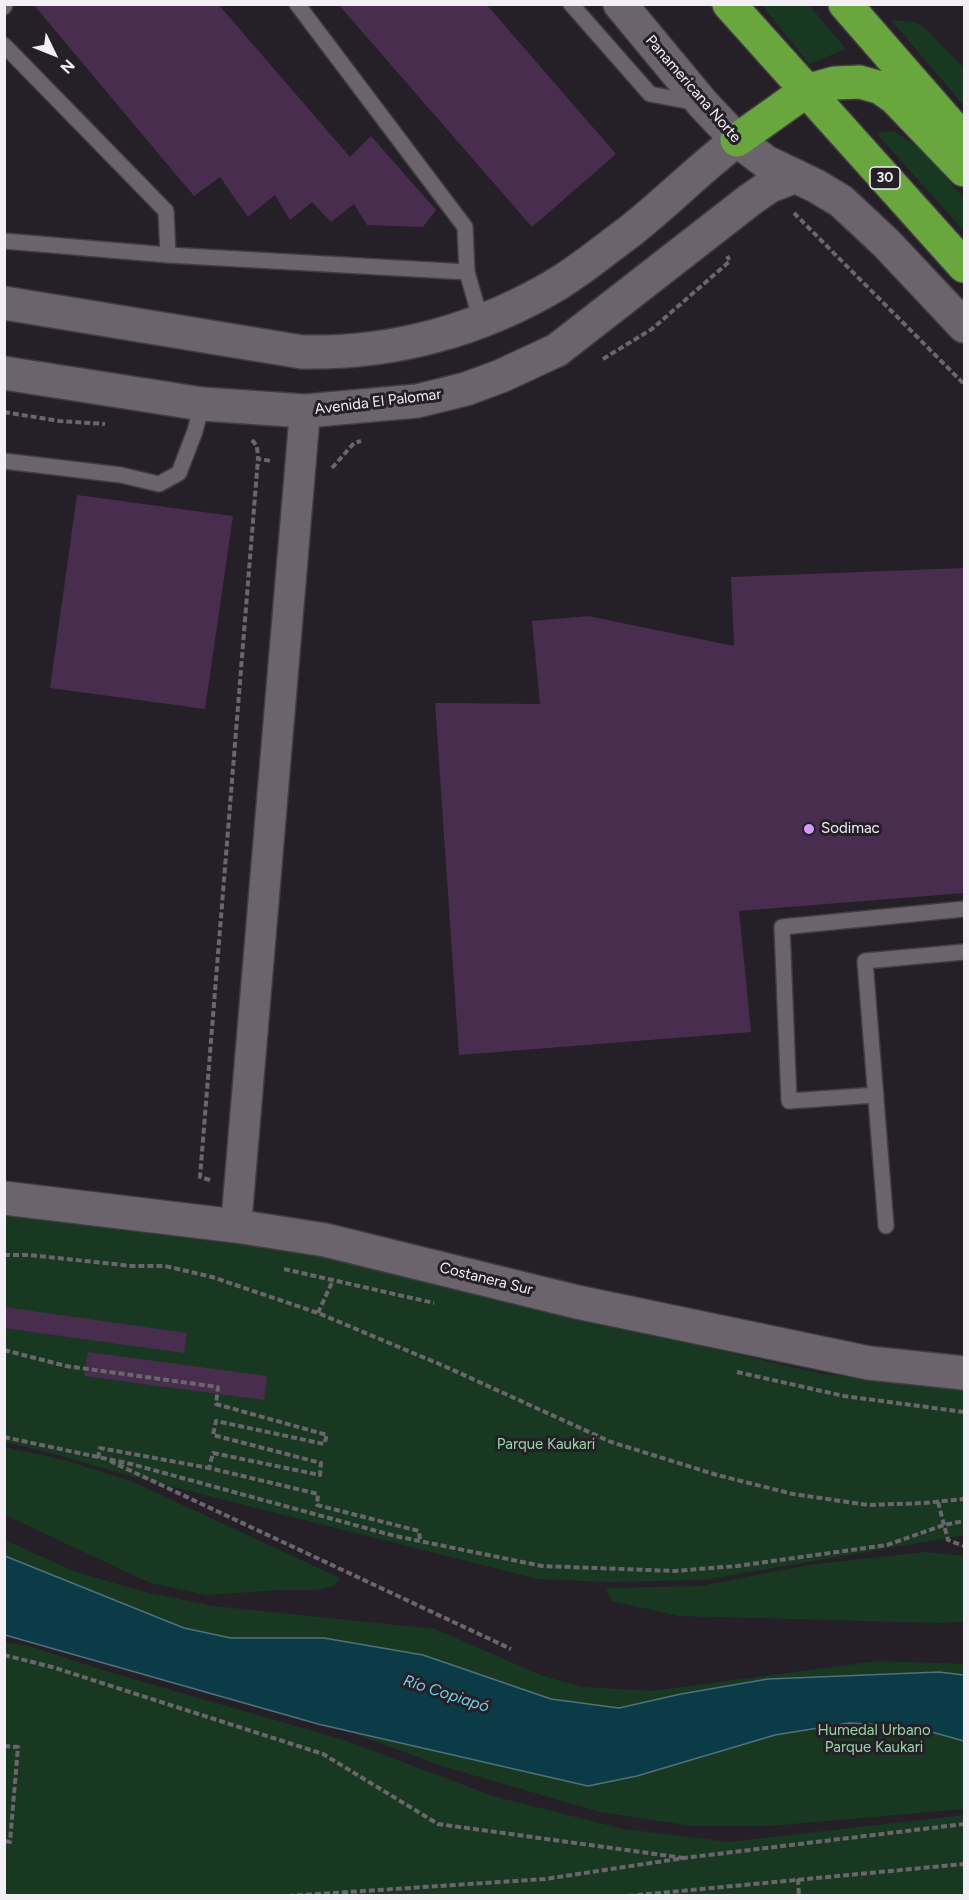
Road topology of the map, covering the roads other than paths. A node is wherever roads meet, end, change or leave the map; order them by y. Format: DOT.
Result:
graph roads {
  1 [pos="297,4"];
  2 [pos="571,4"];
  3 [pos="620,4"];
  4 [pos="729,4"];
  5 [pos="845,4"];
  6 [pos="4,45"];
  7 [pos="806,91"];
  8 [pos="703,104"];
  9 [pos="737,140"];
  10 [pos="964,141"];
  11 [pos="964,170"];
  12 [pos="796,176"];
  13 [pos="630,230"];
  14 [pos="4,241"];
  15 [pos="168,255"];
  16 [pos="964,266"];
  17 [pos="467,272"];
  18 [pos="658,272"];
  19 [pos="4,303"];
  20 [pos="481,321"];
  21 [pos="964,326"];
  22 [pos="4,373"];
  23 [pos="202,404"];
  24 [pos="305,411"];
  25 [pos="4,460"];
  26 [pos="964,909"];
  27 [pos="964,952"];
  28 [pos="876,1095"];
  29 [pos="4,1198"];
  30 [pos="236,1226"];
  31 [pos="886,1226"];
  32 [pos="964,1373"];
  1 -- 17 [label="lane"];
  2 -- 8 [label="lane"];
  3 -- 8 [label="street, Panamericana Norte"];
  4 -- 7 [label="highway, 30"];
  5 -- 10 [label="highway"];
  6 -- 15 [label="lane"];
  7 -- 9 [label="highway"];
  7 -- 11 [label="highway"];
  7 -- 16 [label="highway, 30"];
  8 -- 9 [label="street, Panamericana Norte"];
  9 -- 12 [label="street, Panamericana Norte"];
  9 -- 13 [label="street"];
  12 -- 18 [label="street, Avenida El Palomar"];
  12 -- 21 [label="street, Panamericana Norte"];
  13 -- 18 [label="street"];
  13 -- 20 [label="street"];
  14 -- 15 [label="lane"];
  15 -- 17 [label="lane"];
  17 -- 20 [label="lane"];
  18 -- 24 [label="street, Avenida El Palomar"];
  19 -- 20 [label="street"];
  22 -- 23 [label="street, Avenida El Palomar"];
  23 -- 24 [label="street, Avenida El Palomar"];
  23 -- 25 [label="lane"];
  24 -- 30 [label="street"];
  26 -- 28 [label="lane"];
  27 -- 28 [label="lane"];
  28 -- 31 [label="lane"];
  29 -- 30 [label="street, Costanera Sur"];
  30 -- 32 [label="street, Costanera Sur"];
}
